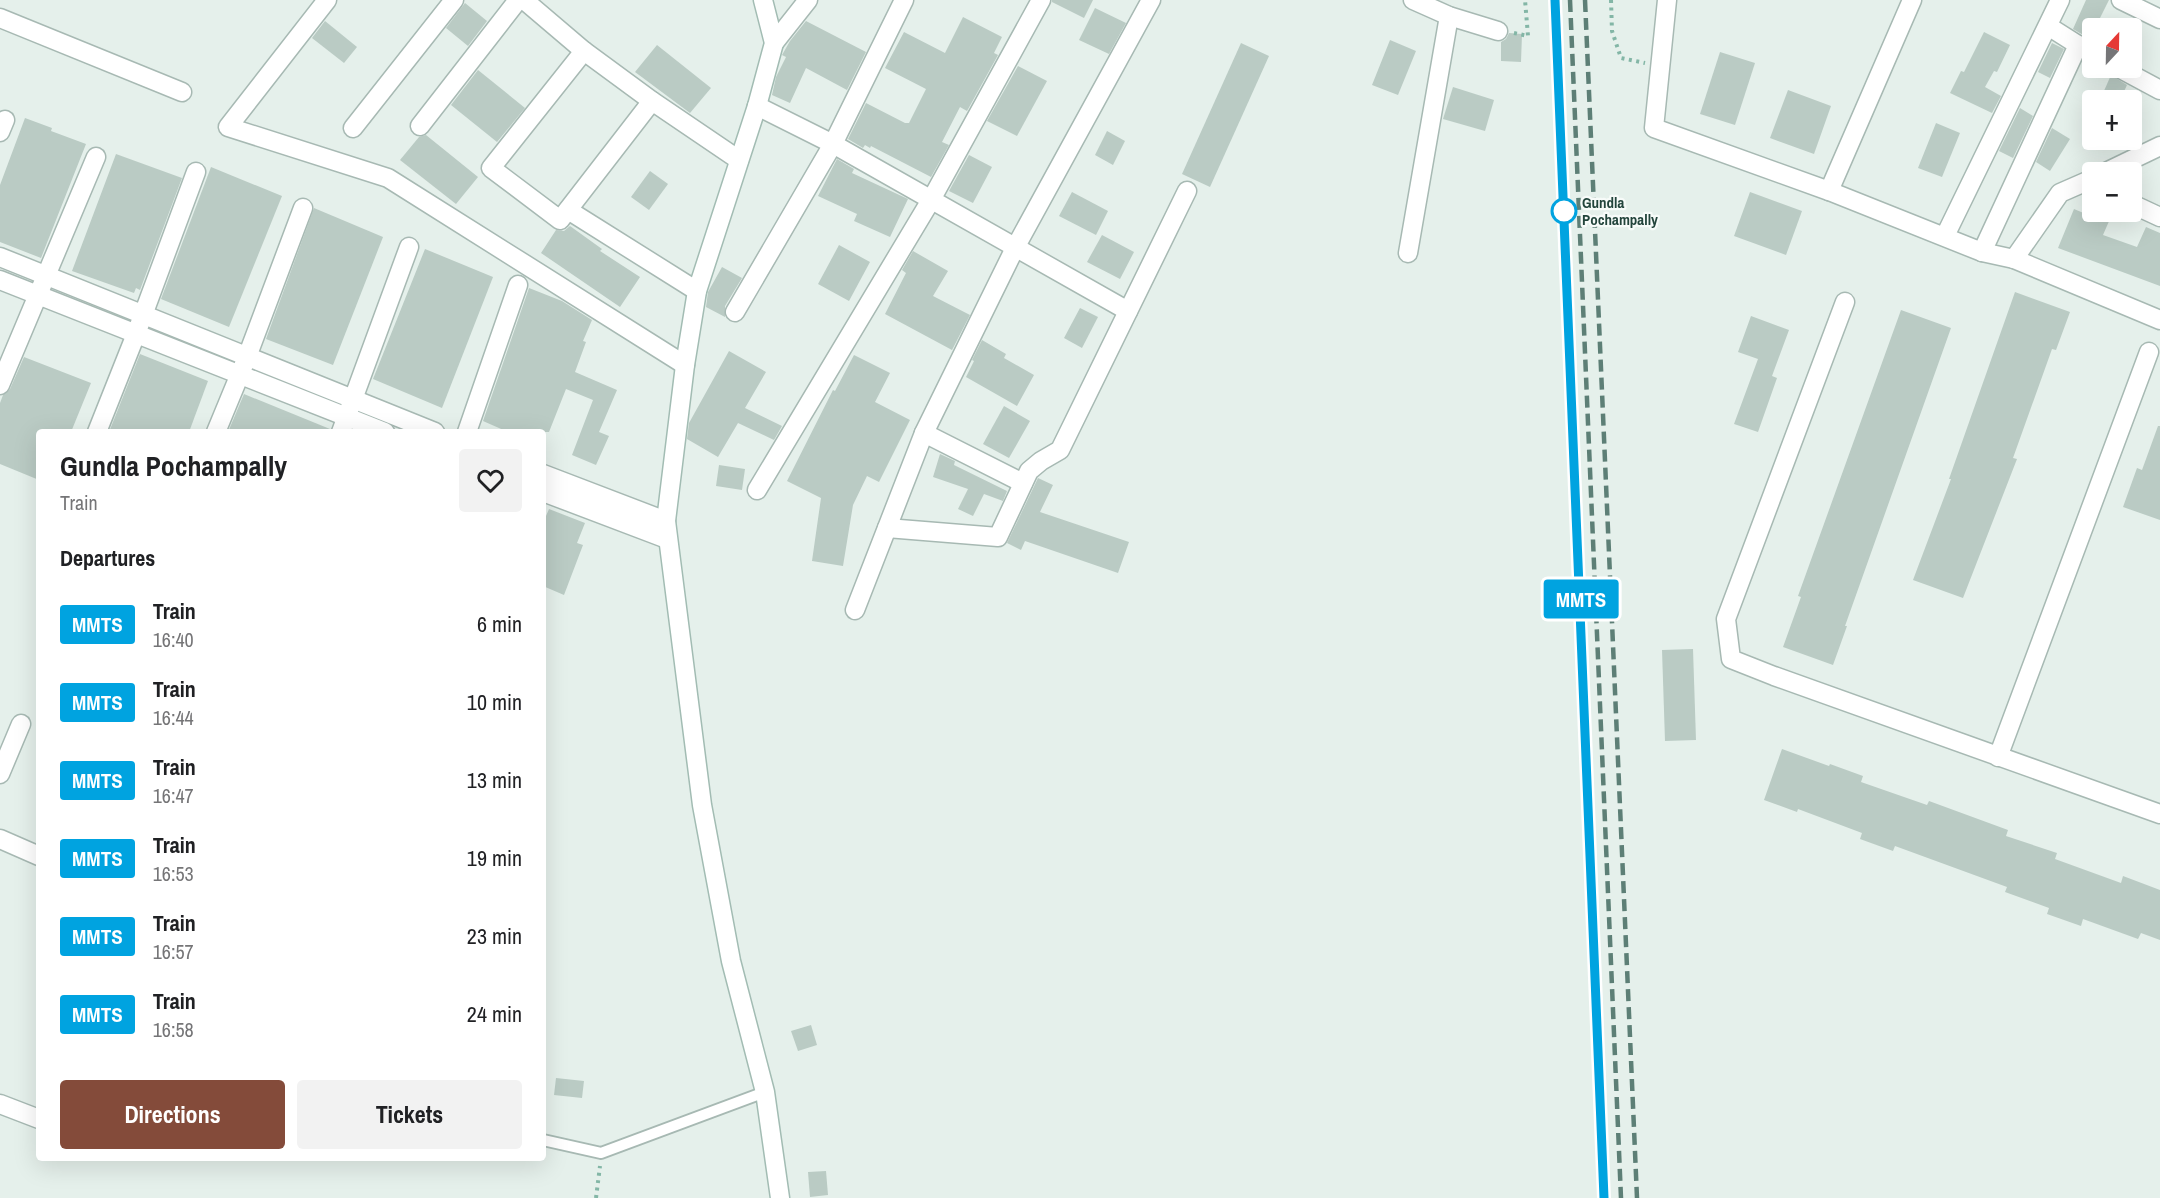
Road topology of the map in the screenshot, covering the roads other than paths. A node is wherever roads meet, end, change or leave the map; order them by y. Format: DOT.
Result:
graph roads {
  1 [pos="327,0"];
  2 [pos="454,0"];
  3 [pos="518,0"];
  4 [pos="524,0"];
  5 [pos="764,0"];
  6 [pos="808,0"];
  7 [pos="904,0"];
  8 [pos="1041,0"];
  9 [pos="1151,0"];
  10 [pos="1667,0"];
  11 [pos="1912,0"];
  12 [pos="2060,0"];
  13 [pos="2121,0"];
  14 [pos="1418,1"];
  15 [pos="1449,16"];
  16 [pos="0,18"];
  17 [pos="2160,19"];
  18 [pos="2048,26"];
  19 [pos="1498,31"];
  20 [pos="774,43"];
  21 [pos="2082,47"];
  22 [pos="584,51"];
  23 [pos="2082,55"];
  24 [pos="2138,78"];
  25 [pos="2160,90"];
  26 [pos="182,92"];
  27 [pos="652,101"];
  28 [pos="757,106"];
  29 [pos="420,126"];
  30 [pos="353,128"];
  31 [pos="833,144"];
  32 [pos="2160,147"];
  33 [pos="96,157"];
  34 [pos="739,160"];
  35 [pos="2128,162"];
  36 [pos="196,172"];
  37 [pos="2082,186"];
  38 [pos="1187,191"];
  39 [pos="1829,191"];
  40 [pos="931,200"];
  41 [pos="303,208"];
  42 [pos="2142,209"];
  43 [pos="568,210"];
  44 [pos="2160,217"];
  45 [pos="1945,236"];
  46 [pos="409,247"];
  47 [pos="1016,248"];
  48 [pos="1408,252"];
  49 [pos="1982,252"];
  50 [pos="0,257"];
  51 [pos="2014,258"];
  52 [pos="48,275"];
  53 [pos="0,280"];
  54 [pos="518,285"];
  55 [pos="697,291"];
  56 [pos="38,294"];
  57 [pos="1845,302"];
  58 [pos="1128,311"];
  59 [pos="735,312"];
  60 [pos="142,315"];
  61 [pos="2160,320"];
  62 [pos="136,334"];
  63 [pos="2149,352"];
  64 [pos="247,357"];
  65 [pos="685,365"];
  66 [pos="239,376"];
  67 [pos="0,385"];
  68 [pos="353,399"];
  69 [pos="344,425"];
  70 [pos="98,429"];
  71 [pos="217,429"];
  72 [pos="367,429"];
  73 [pos="428,429"];
  74 [pos="468,429"];
  75 [pos="924,433"];
  76 [pos="546,475"];
  77 [pos="1023,483"];
  78 [pos="757,490"];
  79 [pos="546,493"];
  80 [pos="666,521"];
  81 [pos="887,528"];
  82 [pos="668,539"];
  83 [pos="855,610"];
  84 [pos="21,724"];
  85 [pos="1998,756"];
  86 [pos="0,774"];
  87 [pos="2160,814"];
  88 [pos="0,839"];
  89 [pos="36,855"];
  90 [pos="765,1092"];
  91 [pos="0,1104"];
  92 [pos="36,1118"];
  93 [pos="546,1141"];
  94 [pos="780,1198"];
  1 -- 65 [label="street"];
  2 -- 30 [label="street"];
  3 -- 29 [label="street"];
  4 -- 22 [label="street"];
  5 -- 20 [label="street"];
  6 -- 20 [label="street"];
  7 -- 31 [label="street"];
  8 -- 40 [label="street"];
  9 -- 47 [label="street"];
  10 -- 39 [label="street"];
  11 -- 39 [label="street"];
  12 -- 18 [label="street"];
  13 -- 17 [label="street"];
  14 -- 15 [label="street"];
  15 -- 19 [label="street"];
  15 -- 48 [label="street"];
  16 -- 26 [label="street"];
  18 -- 21 [label="street"];
  18 -- 45 [label="street"];
  20 -- 28 [label="street"];
  22 -- 27 [label="street"];
  22 -- 43 [label="street"];
  23 -- 49 [label="street"];
  24 -- 25 [label="street"];
  27 -- 34 [label="street"];
  27 -- 43 [label="street"];
  28 -- 31 [label="street"];
  28 -- 34 [label="street"];
  31 -- 40 [label="street"];
  31 -- 59 [label="street"];
  32 -- 35 [label="street"];
  33 -- 52 [label="street"];
  34 -- 55 [label="street"];
  36 -- 60 [label="street"];
  37 -- 51 [label="street"];
  38 -- 58 [label="street"];
  39 -- 45 [label="street"];
  40 -- 47 [label="street"];
  40 -- 78 [label="street"];
  41 -- 64 [label="street"];
  42 -- 44 [label="street"];
  43 -- 55 [label="street"];
  45 -- 49 [label="street"];
  46 -- 68 [label="street"];
  47 -- 58 [label="street"];
  47 -- 75 [label="street"];
  49 -- 51 [label="street"];
  50 -- 52 [label="street"];
  51 -- 61 [label="street"];
  52 -- 56 [label="street"];
  52 -- 60 [label="street"];
  53 -- 56 [label="street"];
  54 -- 74 [label="street"];
  55 -- 65 [label="street"];
  56 -- 62 [label="street"];
  56 -- 67 [label="street"];
  57 -- 85 [label="street"];
  58 -- 77 [label="street"];
  60 -- 62 [label="street"];
  60 -- 64 [label="street"];
  62 -- 66 [label="street"];
  62 -- 70 [label="street"];
  63 -- 85 [label="street"];
  64 -- 66 [label="street"];
  64 -- 68 [label="street"];
  65 -- 80 [label="street"];
  66 -- 69 [label="street"];
  66 -- 71 [label="street"];
  68 -- 69 [label="street"];
  68 -- 73 [label="street"];
  69 -- 72 [label="street"];
  75 -- 77 [label="street"];
  75 -- 81 [label="street"];
  76 -- 80 [label="street"];
  77 -- 81 [label="street"];
  79 -- 82 [label="street"];
  80 -- 82 [label="street"];
  81 -- 83 [label="street"];
  82 -- 90 [label="street"];
  84 -- 86 [label="street"];
  85 -- 87 [label="street"];
  88 -- 89 [label="street"];
  90 -- 93 [label="lane"];
  90 -- 94 [label="street"];
  91 -- 92 [label="street"];
}
